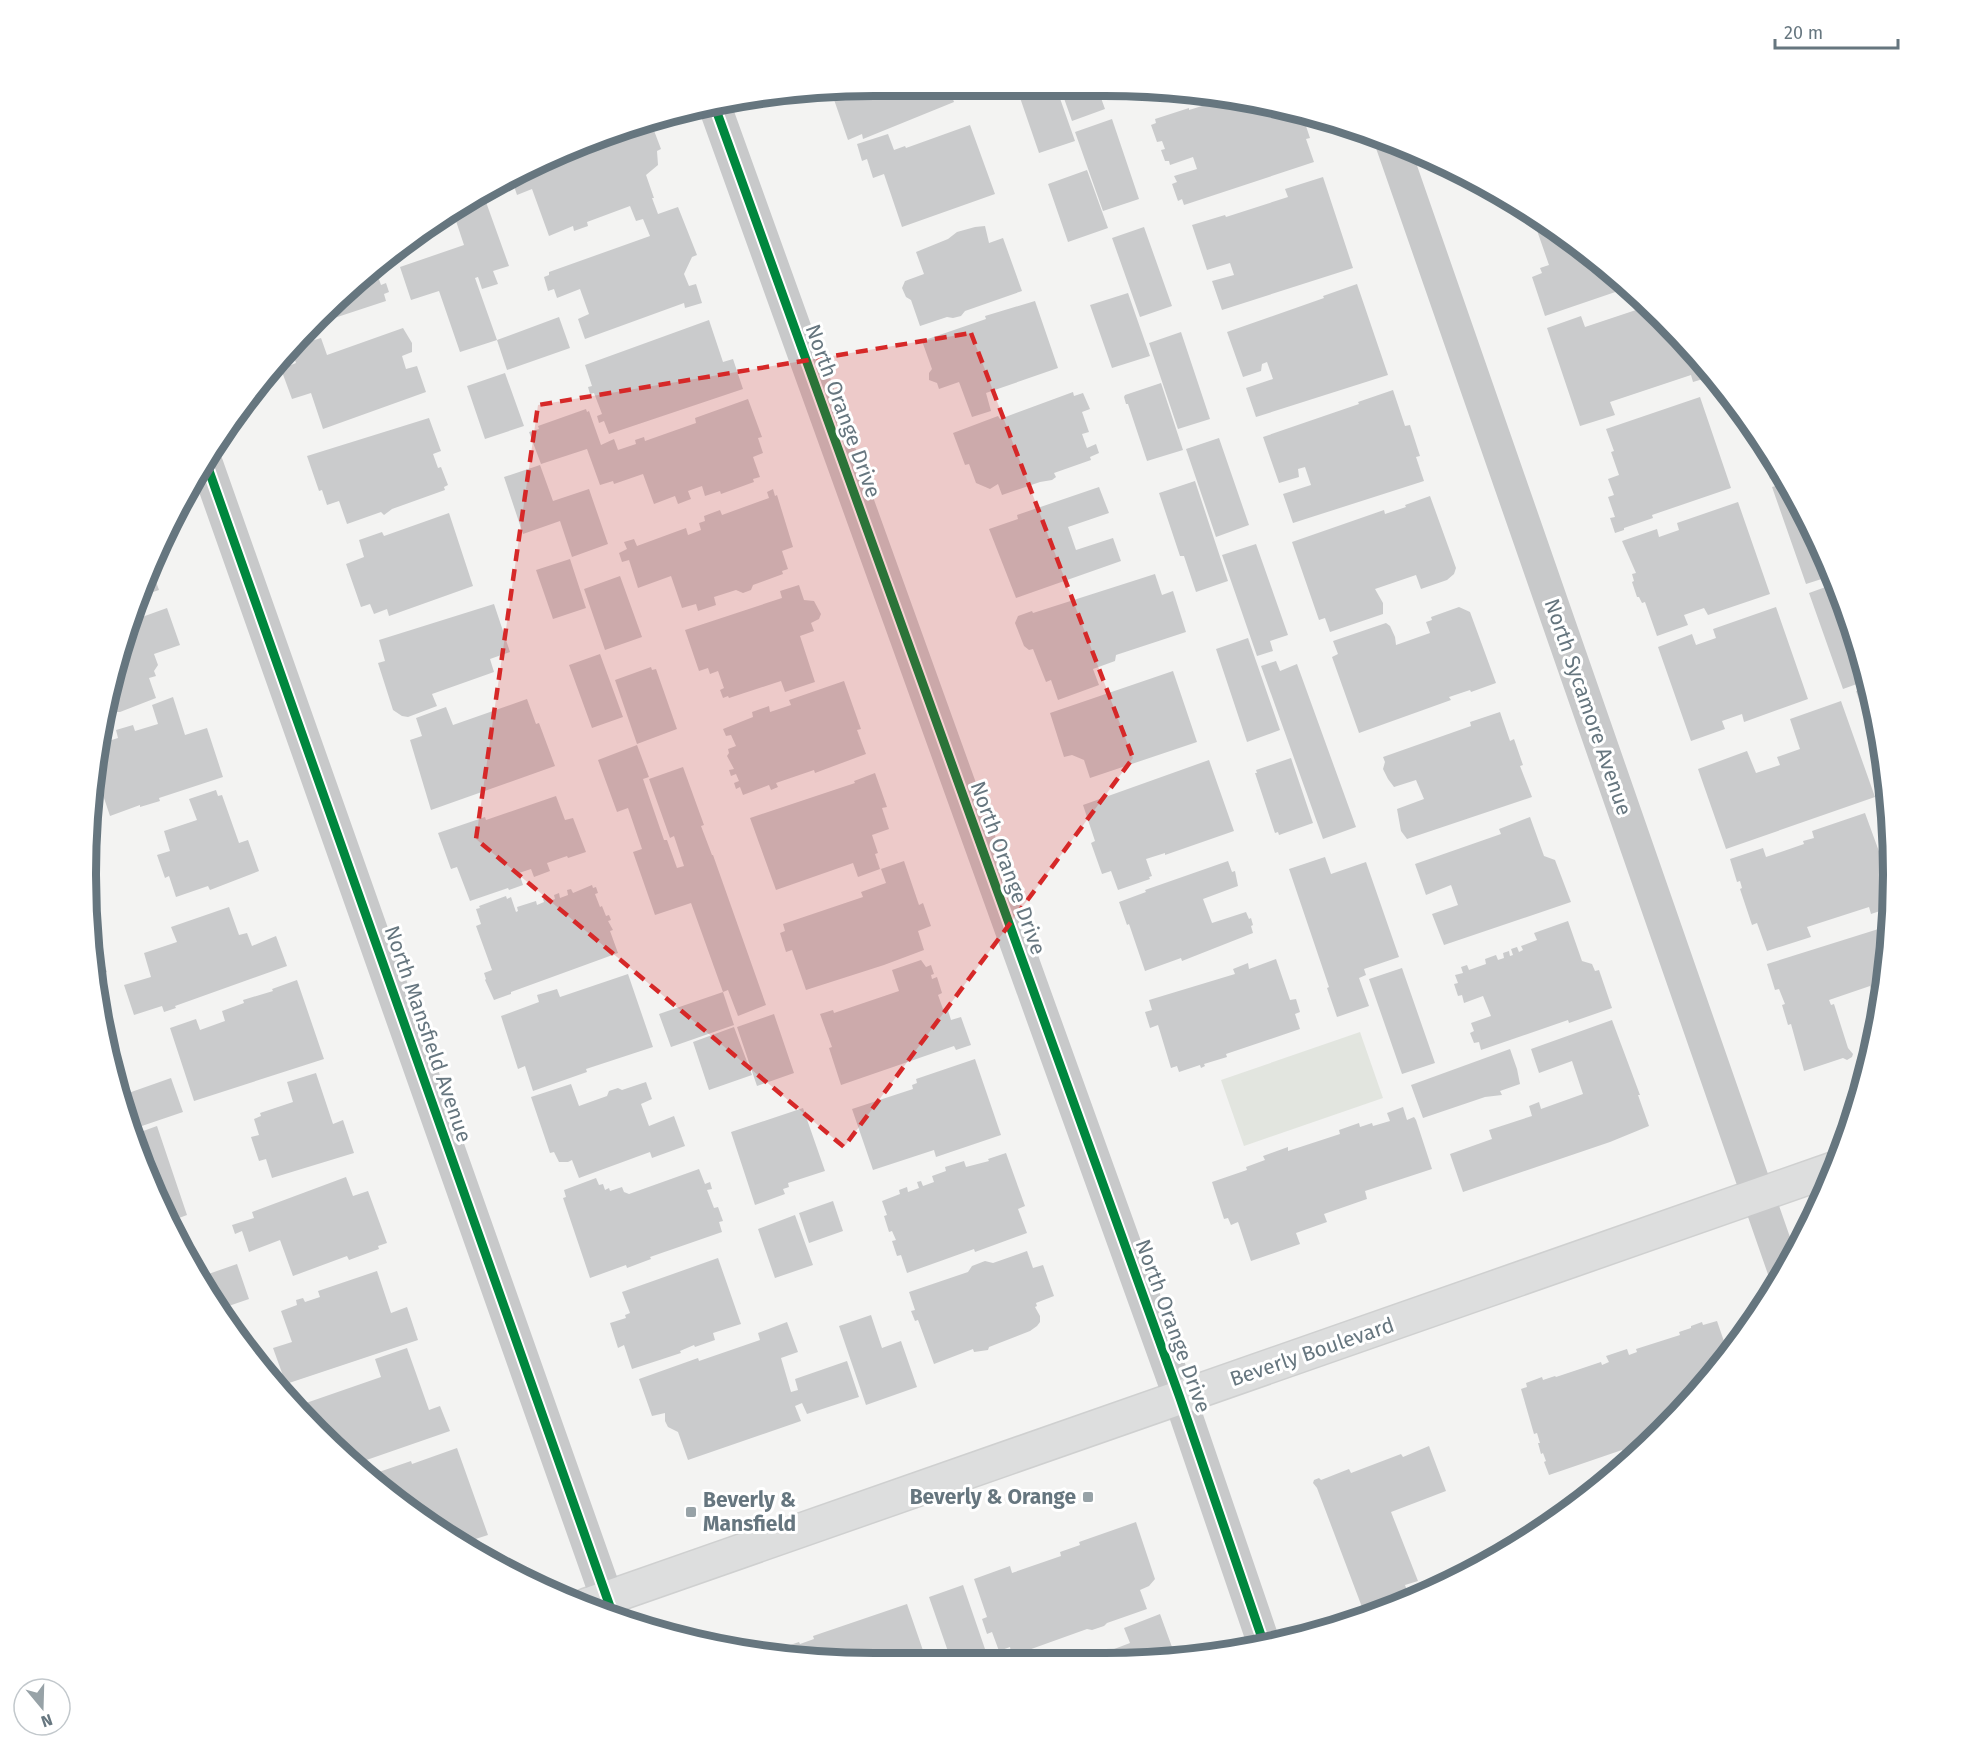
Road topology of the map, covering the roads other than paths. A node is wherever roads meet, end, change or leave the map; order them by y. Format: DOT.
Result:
graph roads {
  1 [pos="717,112"];
  2 [pos="1395,152"];
  3 [pos="209,471"];
  4 [pos="1824,1172"];
  5 [pos="1758,1195"];
  6 [pos="1781,1261"];
  7 [pos="1180,1398"];
  8 [pos="602,1604"];
  9 [pos="606,1605"];
  10 [pos="1262,1637"];
  1 -- 7 [label="street, North Orange Drive"];
  2 -- 5 [label="street, North Sycamore Avenue"];
  3 -- 8 [label="street, North Mansfield Avenue"];
  4 -- 5 [label="main road, Beverly Boulevard"];
  5 -- 6 [label="street, North Sycamore Avenue"];
  5 -- 7 [label="main road, Beverly Boulevard"];
  7 -- 9 [label="main road, Beverly Boulevard"];
  7 -- 10 [label="street, North Orange Drive"];
}
